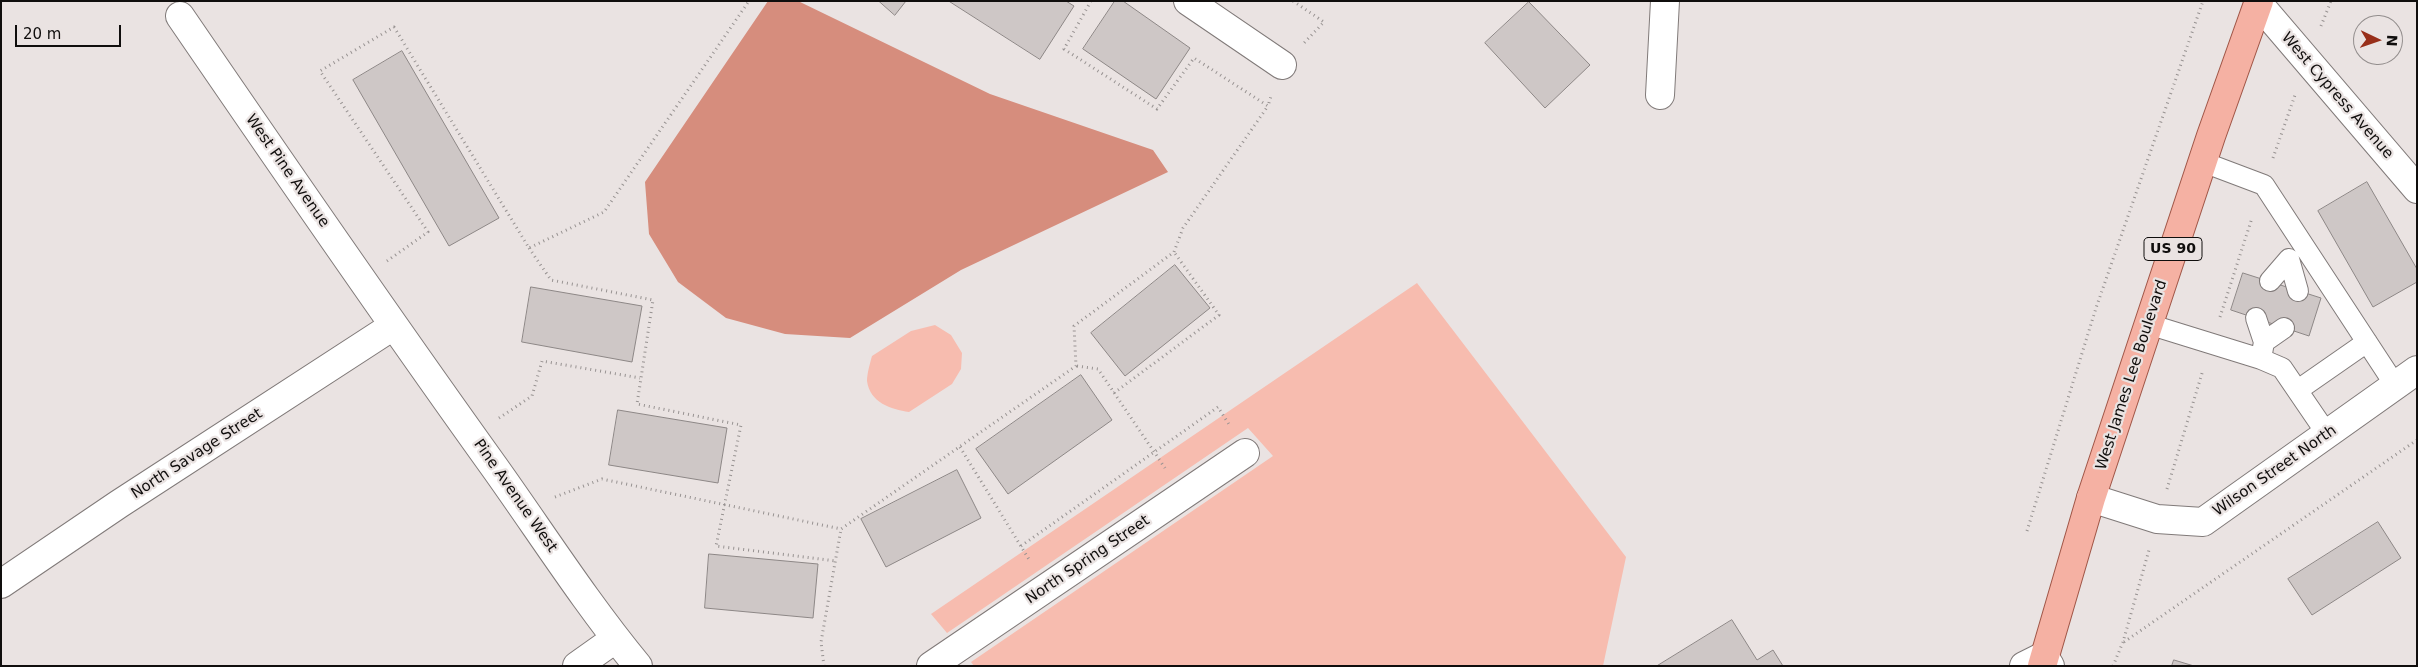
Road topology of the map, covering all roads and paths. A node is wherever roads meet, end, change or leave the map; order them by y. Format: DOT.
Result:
graph roads {
  1 [pos="750,1"];
  2 [pos="1091,1"];
  3 [pos="1188,1"];
  4 [pos="1293,1"];
  5 [pos="1665,1"];
  6 [pos="2203,1"];
  7 [pos="2258,2"];
  8 [pos="180,16"];
  9 [pos="1282,65"];
  10 [pos="1660,95"];
  11 [pos="1268,106"];
  12 [pos="2202,162"];
  13 [pos="2417,189"];
  14 [pos="2294,231"];
  15 [pos="529,248"];
  16 [pos="1174,252"];
  17 [pos="2289,260"];
  18 [pos="361,279"];
  19 [pos="2270,281"];
  20 [pos="2298,291"];
  21 [pos="2256,318"];
  22 [pos="2148,324"];
  23 [pos="394,326"];
  24 [pos="2284,328"];
  25 [pos="2367,342"];
  26 [pos="2263,350"];
  27 [pos="1076,366"];
  28 [pos="2417,370"];
  29 [pos="640,378"];
  30 [pos="2395,386"];
  31 [pos="2298,390"];
  32 [pos="1114,392"];
  33 [pos="2327,434"];
  34 [pos="472,436"];
  35 [pos="2417,440"];
  36 [pos="960,446"];
  37 [pos="1154,453"];
  38 [pos="1245,453"];
  39 [pos="1183,495"];
  40 [pos="2091,498"];
  41 [pos="726,505"];
  42 [pos="524,508"];
  43 [pos="841,529"];
  44 [pos="2027,531"];
  45 [pos="1021,546"];
  46 [pos="836,562"];
  47 [pos="1,584"];
  48 [pos="1047,588"];
  49 [pos="616,639"];
  50 [pos="2123,642"];
  51 [pos="2040,663"];
  52 [pos="577,666"];
  53 [pos="638,666"];
  54 [pos="824,666"];
  55 [pos="931,666"];
  1 -- 15 [label="path"];
  2 -- 11 [label="path"];
  3 -- 9 [label="street"];
  4 -- 9 [label="path"];
  5 -- 10 [label="street"];
  6 -- 44 [label="path"];
  7 -- 12 [label="main road, West James Lee Boulevard / US 90"];
  7 -- 13 [label="street, West Cypress Avenue"];
  8 -- 18 [label="street, West Pine Avenue"];
  9 -- 11 [label="path"];
  11 -- 16 [label="path"];
  12 -- 14 [label="lane"];
  12 -- 22 [label="main road, West James Lee Boulevard / US 90"];
  14 -- 17 [label="lane"];
  14 -- 25 [label="lane"];
  15 -- 18 [label="path"];
  15 -- 29 [label="path"];
  16 -- 27 [label="path"];
  16 -- 32 [label="path"];
  17 -- 19 [label="lane"];
  17 -- 20 [label="lane"];
  18 -- 23 [label="street, West Pine Avenue"];
  21 -- 26 [label="lane"];
  22 -- 26 [label="lane"];
  22 -- 40 [label="main road, West James Lee Boulevard / US 90"];
  23 -- 34 [label="street, Pine Avenue West"];
  23 -- 47 [label="street, North Savage Street"];
  24 -- 26 [label="lane"];
  25 -- 30 [label="lane"];
  25 -- 31 [label="lane"];
  26 -- 31 [label="lane"];
  27 -- 32 [label="path"];
  27 -- 36 [label="path"];
  28 -- 30 [label="street, Wilson Street North"];
  29 -- 34 [label="path"];
  29 -- 41 [label="path"];
  30 -- 33 [label="street, Wilson Street North"];
  31 -- 33 [label="lane"];
  32 -- 37 [label="path"];
  33 -- 40 [label="street, Wilson Street North"];
  34 -- 42 [label="street, Pine Avenue West"];
  35 -- 50 [label="path"];
  36 -- 43 [label="path"];
  36 -- 45 [label="path"];
  37 -- 38 [label="path"];
  37 -- 39 [label="path"];
  37 -- 45 [label="path"];
  38 -- 39 [label="street, North Spring Street"];
  39 -- 48 [label="street, North Spring Street"];
  40 -- 51 [label="main road, West James Lee Boulevard / US 90"];
  41 -- 42 [label="path"];
  41 -- 43 [label="path"];
  41 -- 46 [label="path"];
  42 -- 49 [label="street, Pine Avenue West"];
  43 -- 46 [label="path"];
  45 -- 48 [label="path"];
  46 -- 54 [label="path"];
  48 -- 55 [label="street, North Spring Street"];
  49 -- 52 [label="street"];
  49 -- 53 [label="street, Pine Avenue West"];
}
